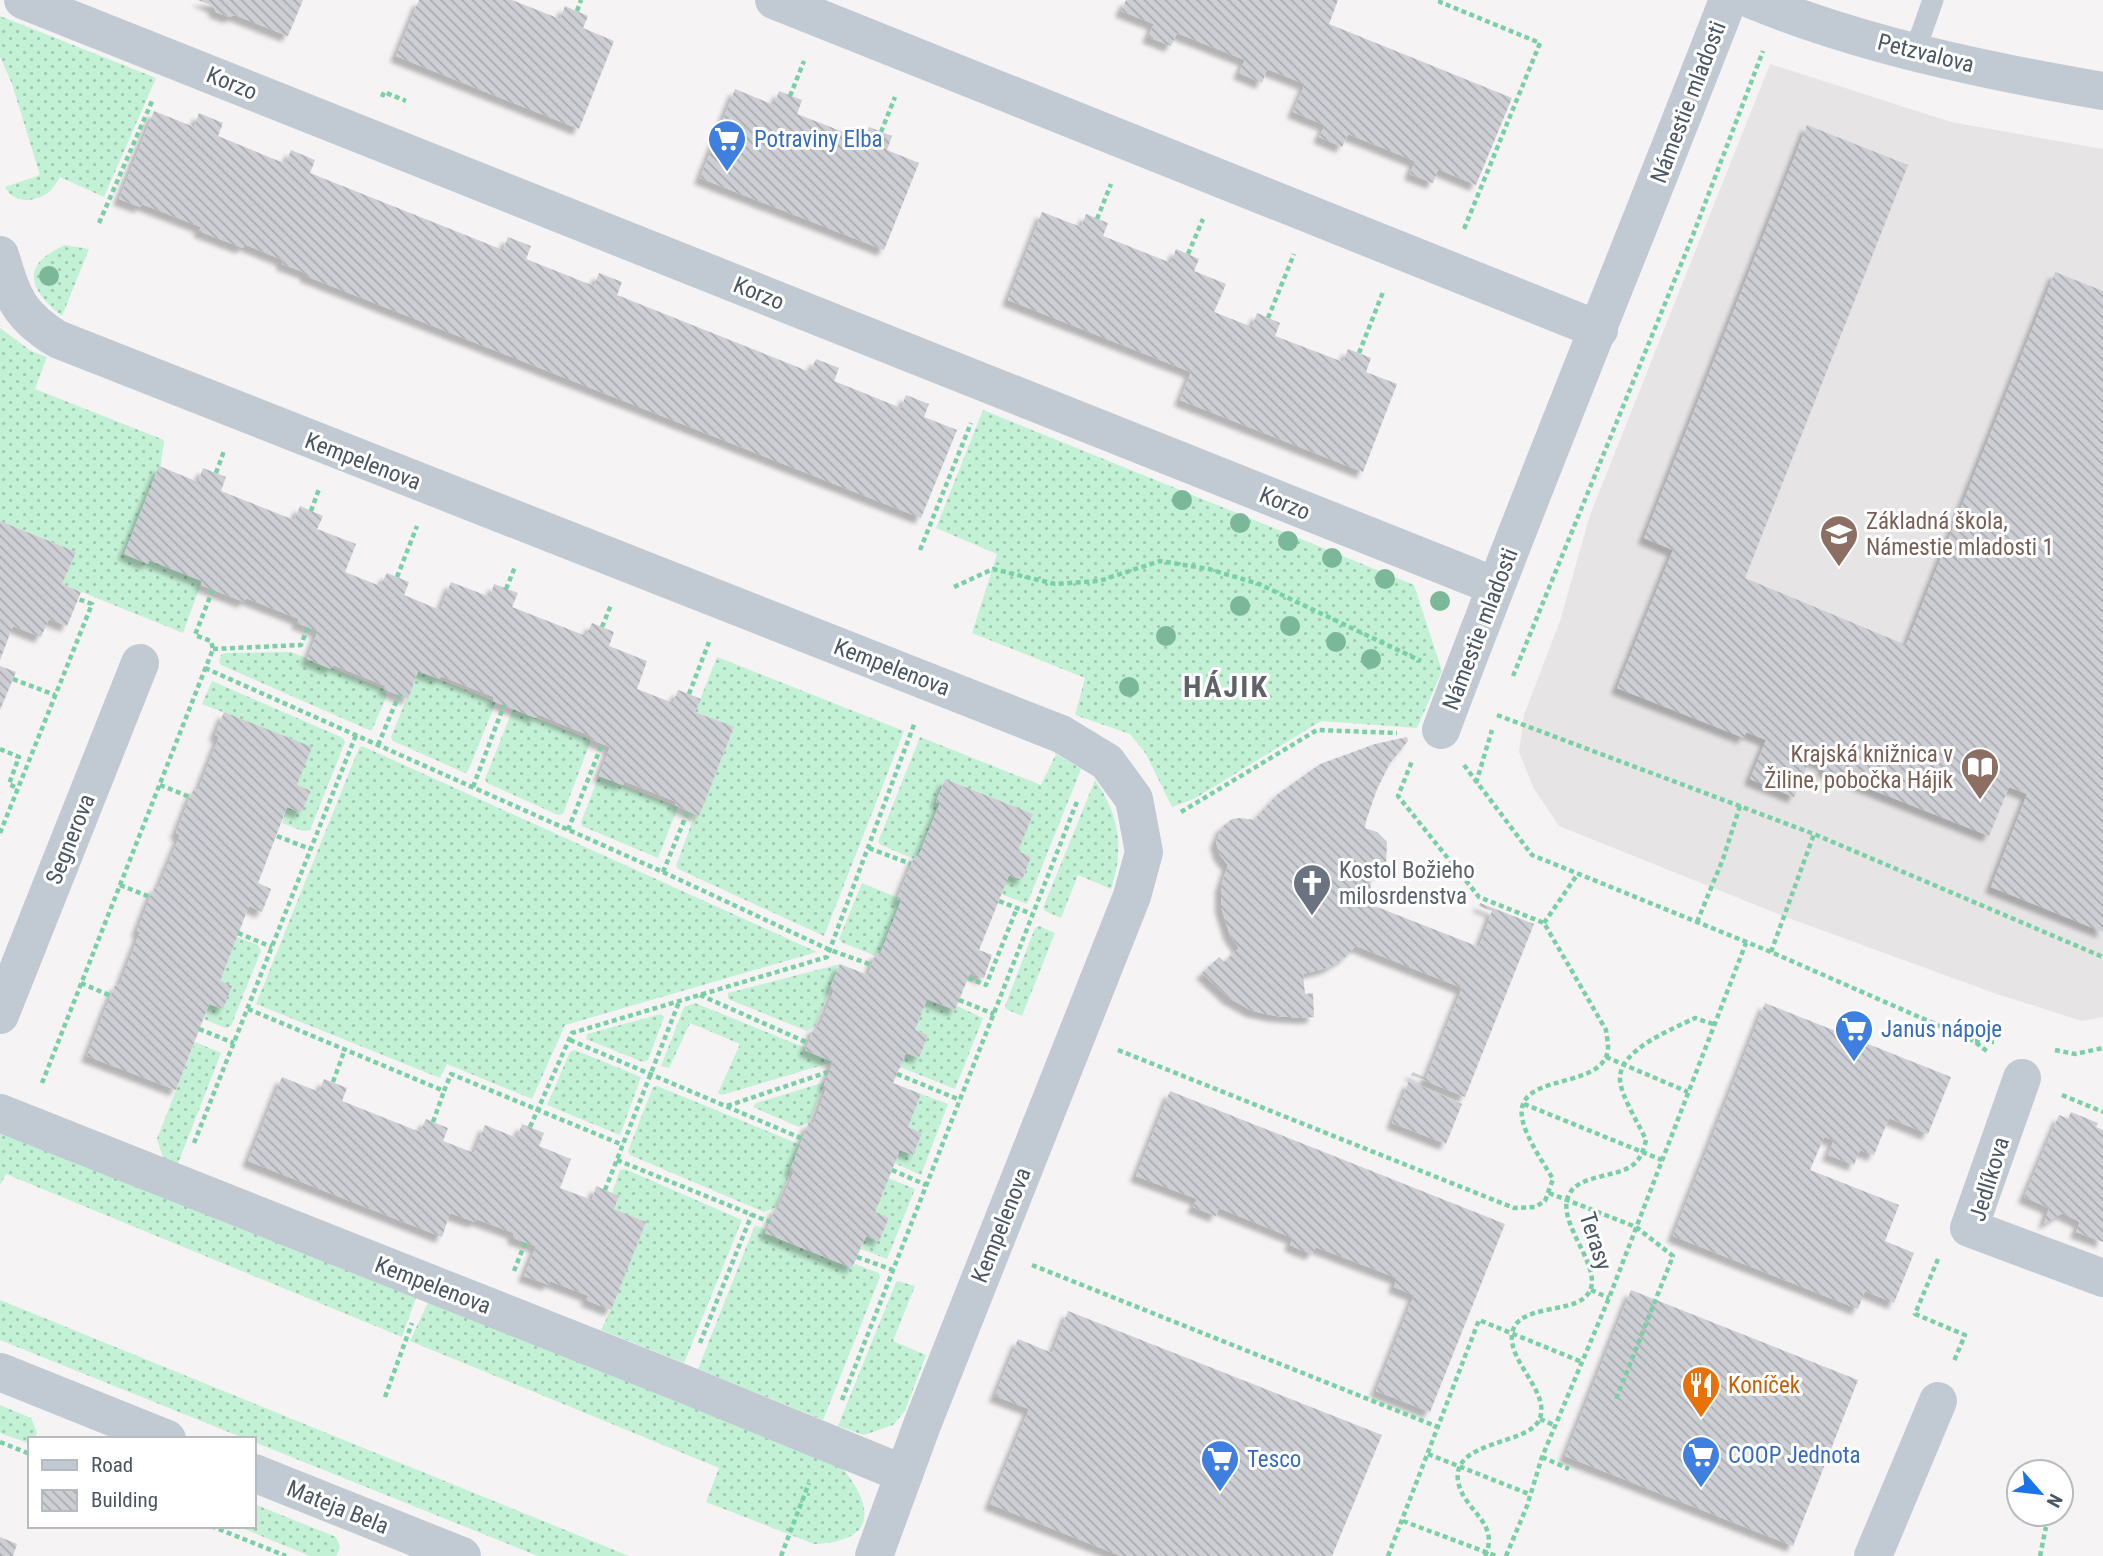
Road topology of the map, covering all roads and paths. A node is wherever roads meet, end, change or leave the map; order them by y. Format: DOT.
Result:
graph roads {
  1 [pos="23,0"];
  2 [pos="581,0"];
  3 [pos="774,0"];
  4 [pos="1728,0"];
  5 [pos="1752,0"];
  6 [pos="1934,0"];
  7 [pos="1439,1"];
  8 [pos="577,11"];
  9 [pos="1768,39"];
  10 [pos="1915,51"];
  11 [pos="170,59"];
  12 [pos="2103,91"];
  13 [pos="1311,215"];
  14 [pos="99,223"];
  15 [pos="1400,250"];
  16 [pos="0,255"];
  17 [pos="1448,270"];
  18 [pos="1268,318"];
  19 [pos="1599,330"];
  20 [pos="1359,353"];
  21 [pos="987,384"];
  22 [pos="431,487"];
  23 [pos="920,550"];
  24 [pos="397,577"];
  25 [pos="1494,586"];
  26 [pos="954,587"];
  27 [pos="213,589"];
  28 [pos="78,598"];
  29 [pos="724,602"];
  30 [pos="308,627"];
  31 [pos="213,649"];
  32 [pos="140,663"];
  33 [pos="205,668"];
  34 [pos="1512,678"];
  35 [pos="13,679"];
  36 [pos="1461,679"];
  37 [pos="930,682"];
  38 [pos="689,694"];
  39 [pos="55,695"];
  40 [pos="399,695"];
  41 [pos="1502,703"];
  42 [pos="504,705"];
  43 [pos="1497,715"];
  44 [pos="1433,732"];
  45 [pos="356,736"];
  46 [pos="601,744"];
  47 [pos="378,745"];
  48 [pos="0,749"];
  49 [pos="1096,754"];
  50 [pos="1476,783"];
  51 [pos="160,785"];
  52 [pos="473,787"];
  53 [pos="18,788"];
  54 [pos="190,797"];
  55 [pos="1740,806"];
  56 [pos="688,811"];
  57 [pos="1175,814"];
  58 [pos="568,830"];
  59 [pos="0,834"];
  60 [pos="1814,834"];
  61 [pos="277,836"];
  62 [pos="869,848"];
  63 [pos="310,849"];
  64 [pos="911,864"];
  65 [pos="663,872"];
  66 [pos="1577,875"];
  67 [pos="120,885"];
  68 [pos="150,897"];
  69 [pos="999,901"];
  70 [pos="1017,908"];
  71 [pos="1032,914"];
  72 [pos="1697,922"];
  73 [pos="1544,923"];
  74 [pos="238,933"];
  75 [pos="1746,943"];
  76 [pos="272,947"];
  77 [pos="830,950"];
  78 [pos="1771,952"];
  79 [pos="2103,957"];
  80 [pos="872,965"];
  81 [pos="968,978"];
  82 [pos="81,983"];
  83 [pos="700,995"];
  84 [pos="111,996"];
  85 [pos="959,1000"];
  86 [pos="679,1001"];
  87 [pos="248,1009"];
  88 [pos="994,1014"];
  89 [pos="0,1015"];
  90 [pos="1716,1025"];
  91 [pos="199,1029"];
  92 [pos="1078,1035"];
  93 [pos="569,1040"];
  94 [pos="808,1043"];
  95 [pos="234,1044"];
  96 [pos="345,1049"];
  97 [pos="1606,1057"];
  98 [pos="1624,1064"];
  99 [pos="828,1072"];
  100 [pos="651,1074"];
  101 [pos="897,1074"];
  102 [pos="2022,1078"];
  103 [pos="333,1083"];
  104 [pos="444,1091"];
  105 [pos="1688,1092"];
  106 [pos="960,1100"];
  107 [pos="1524,1104"];
  108 [pos="726,1106"];
  109 [pos="537,1109"];
  110 [pos="13,1118"];
  111 [pos="433,1122"];
  112 [pos="530,1127"];
  113 [pos="803,1139"];
  114 [pos="623,1144"];
  115 [pos="1643,1153"];
  116 [pos="617,1160"];
  117 [pos="1662,1160"];
  118 [pos="891,1170"];
  119 [pos="178,1183"];
  120 [pos="926,1185"];
  121 [pos="605,1190"];
  122 [pos="1549,1194"];
  123 [pos="1567,1200"];
  124 [pos="752,1214"];
  125 [pos="770,1222"];
  126 [pos="1636,1227"];
  127 [pos="992,1248"];
  128 [pos="857,1257"];
  129 [pos="893,1270"];
  130 [pos="2103,1278"];
  131 [pos="427,1282"];
  132 [pos="1591,1290"];
  133 [pos="1609,1298"];
  134 [pos="1915,1314"];
  135 [pos="1512,1334"];
  136 [pos="1965,1335"];
  137 [pos="1582,1362"];
  138 [pos="0,1372"];
  139 [pos="684,1384"];
  140 [pos="385,1397"];
  141 [pos="1616,1399"];
  142 [pos="1938,1401"];
  143 [pos="1540,1419"];
  144 [pos="1556,1426"];
  145 [pos="1438,1427"];
  146 [pos="162,1437"];
  147 [pos="826,1441"];
  148 [pos="0,1442"];
  149 [pos="28,1453"];
  150 [pos="1428,1454"];
  151 [pos="1542,1457"];
  152 [pos="1461,1466"];
  153 [pos="1569,1469"];
  154 [pos="256,1474"];
  155 [pos="904,1474"];
  156 [pos="1529,1494"];
  157 [pos="1403,1521"];
  158 [pos="216,1528"];
  159 [pos="2046,1528"];
  160 [pos="1486,1554"];
  161 [pos="286,1556"];
  162 [pos="462,1556"];
  163 [pos="781,1556"];
  164 [pos="874,1556"];
  165 [pos="1388,1556"];
  166 [pos="1496,1556"];
  167 [pos="1506,1556"];
  168 [pos="1873,1556"];
  169 [pos="2040,1556"];
  1 -- 11 [label="street, Korzo"];
  2 -- 8 [label="path"];
  3 -- 13 [label="street"];
  4 -- 19 [label="street, Námestie mladosti"];
  5 -- 10 [label="street, Petzvalova"];
  6 -- 10 [label="lane"];
  7 -- 17 [label="path"];
  9 -- 34 [label="path"];
  10 -- 12 [label="street, Petzvalova"];
  11 -- 14 [label="path"];
  11 -- 21 [label="street, Korzo"];
  13 -- 15 [label="street"];
  13 -- 18 [label="path"];
  15 -- 17 [label="street"];
  15 -- 20 [label="path"];
  16 -- 22 [label="street, Kempelenova"];
  17 -- 19 [label="street"];
  19 -- 25 [label="street, Námestie mladosti"];
  21 -- 23 [label="path"];
  21 -- 25 [label="street, Korzo"];
  22 -- 24 [label="path"];
  22 -- 29 [label="street, Kempelenova"];
  25 -- 36 [label="street, Námestie mladosti"];
  26 -- 36 [label="path"];
  27 -- 31 [label="path"];
  28 -- 39 [label="path"];
  29 -- 37 [label="street, Kempelenova"];
  29 -- 38 [label="path"];
  30 -- 31 [label="path"];
  31 -- 33 [label="path"];
  32 -- 89 [label="street, Segnerova"];
  33 -- 45 [label="path"];
  33 -- 51 [label="path"];
  35 -- 39 [label="path"];
  36 -- 44 [label="street, Námestie mladosti"];
  37 -- 49 [label="street, Kempelenova"];
  37 -- 62 [label="path"];
  39 -- 53 [label="path"];
  40 -- 47 [label="path"];
  41 -- 43 [label="path"];
  42 -- 52 [label="path"];
  43 -- 50 [label="path"];
  43 -- 55 [label="path"];
  44 -- 50 [label="path, Námestie mladosti"];
  44 -- 57 [label="path"];
  44 -- 73 [label="path"];
  45 -- 47 [label="path"];
  45 -- 63 [label="path"];
  46 -- 58 [label="path"];
  47 -- 52 [label="path"];
  48 -- 53 [label="path"];
  49 -- 71 [label="path"];
  49 -- 92 [label="street, Kempelenova"];
  50 -- 66 [label="path, Námestie mladosti"];
  51 -- 54 [label="path"];
  51 -- 67 [label="path"];
  52 -- 58 [label="path"];
  53 -- 59 [label="path"];
  55 -- 60 [label="path"];
  55 -- 72 [label="path"];
  56 -- 65 [label="path"];
  58 -- 65 [label="path"];
  60 -- 78 [label="path"];
  60 -- 79 [label="path"];
  61 -- 63 [label="path"];
  62 -- 64 [label="path"];
  62 -- 77 [label="path"];
  63 -- 76 [label="path"];
  65 -- 77 [label="path"];
  66 -- 72 [label="path, Námestie mladosti"];
  66 -- 73 [label="path"];
  67 -- 68 [label="path"];
  67 -- 82 [label="path"];
  69 -- 70 [label="path"];
  70 -- 71 [label="path"];
  70 -- 81 [label="path"];
  71 -- 88 [label="path"];
  72 -- 75 [label="path, Námestie mladosti"];
  73 -- 97 [label="path"];
  74 -- 76 [label="path"];
  75 -- 78 [label="path, Námestie mladosti"];
  75 -- 90 [label="path"];
  76 -- 87 [label="path"];
  77 -- 80 [label="path"];
  77 -- 83 [label="path"];
  78 -- 102 [label="path, Námestie mladosti"];
  82 -- 84 [label="path"];
  82 -- 110 [label="path"];
  83 -- 86 [label="path"];
  83 -- 94 [label="path"];
  85 -- 88 [label="path"];
  86 -- 93 [label="path"];
  86 -- 100 [label="path"];
  87 -- 95 [label="path"];
  87 -- 96 [label="path"];
  88 -- 106 [label="path"];
  90 -- 98 [label="path"];
  90 -- 105 [label="path"];
  91 -- 95 [label="path"];
  92 -- 122 [label="path"];
  92 -- 127 [label="street, Kempelenova"];
  93 -- 100 [label="path"];
  93 -- 109 [label="path"];
  95 -- 119 [label="path"];
  96 -- 103 [label="path"];
  96 -- 104 [label="path"];
  97 -- 98 [label="path"];
  97 -- 107 [label="path"];
  98 -- 105 [label="path"];
  98 -- 115 [label="path"];
  99 -- 108 [label="path"];
  100 -- 108 [label="path"];
  100 -- 114 [label="path"];
  101 -- 106 [label="path"];
  102 -- 130 [label="street, Jedlíkova"];
  104 -- 109 [label="path"];
  104 -- 111 [label="path"];
  105 -- 117 [label="path"];
  106 -- 120 [label="path"];
  107 -- 115 [label="path"];
  107 -- 122 [label="path"];
  108 -- 113 [label="path"];
  109 -- 112 [label="path"];
  109 -- 114 [label="path"];
  110 -- 119 [label="street, Kempelenova"];
  114 -- 116 [label="path"];
  115 -- 117 [label="path"];
  115 -- 123 [label="path, Terasy"];
  116 -- 121 [label="path"];
  116 -- 124 [label="path"];
  117 -- 126 [label="path"];
  118 -- 120 [label="path"];
  119 -- 131 [label="street, Kempelenova"];
  120 -- 129 [label="path"];
  122 -- 123 [label="path"];
  123 -- 126 [label="path"];
  123 -- 132 [label="path, Terasy"];
  124 -- 125 [label="path"];
  124 -- 139 [label="path"];
  126 -- 133 [label="path"];
  126 -- 141 [label="path"];
  127 -- 145 [label="path"];
  127 -- 155 [label="street, Kempelenova"];
  128 -- 129 [label="path"];
  129 -- 147 [label="path"];
  131 -- 139 [label="street, Kempelenova"];
  131 -- 140 [label="path"];
  132 -- 133 [label="path"];
  132 -- 135 [label="path, Terasy"];
  133 -- 137 [label="path"];
  134 -- 136 [label="path"];
  135 -- 137 [label="path"];
  135 -- 143 [label="path"];
  135 -- 145 [label="path"];
  137 -- 144 [label="path"];
  138 -- 146 [label="street"];
  139 -- 147 [label="street, Kempelenova"];
  142 -- 168 [label="street"];
  143 -- 144 [label="path"];
  143 -- 152 [label="path"];
  144 -- 151 [label="path"];
  145 -- 150 [label="path"];
  147 -- 155 [label="street, Kempelenova"];
  147 -- 163 [label="path"];
  148 -- 149 [label="path"];
  150 -- 152 [label="path"];
  150 -- 157 [label="path"];
  151 -- 153 [label="path"];
  151 -- 156 [label="path"];
  152 -- 156 [label="path"];
  152 -- 160 [label="path"];
  154 -- 162 [label="street, Mateja Bela"];
  155 -- 164 [label="street, Kempelenova"];
  156 -- 167 [label="path"];
  157 -- 160 [label="path"];
  157 -- 165 [label="path"];
  158 -- 161 [label="path"];
  159 -- 169 [label="path"];
  160 -- 166 [label="path"];
}
